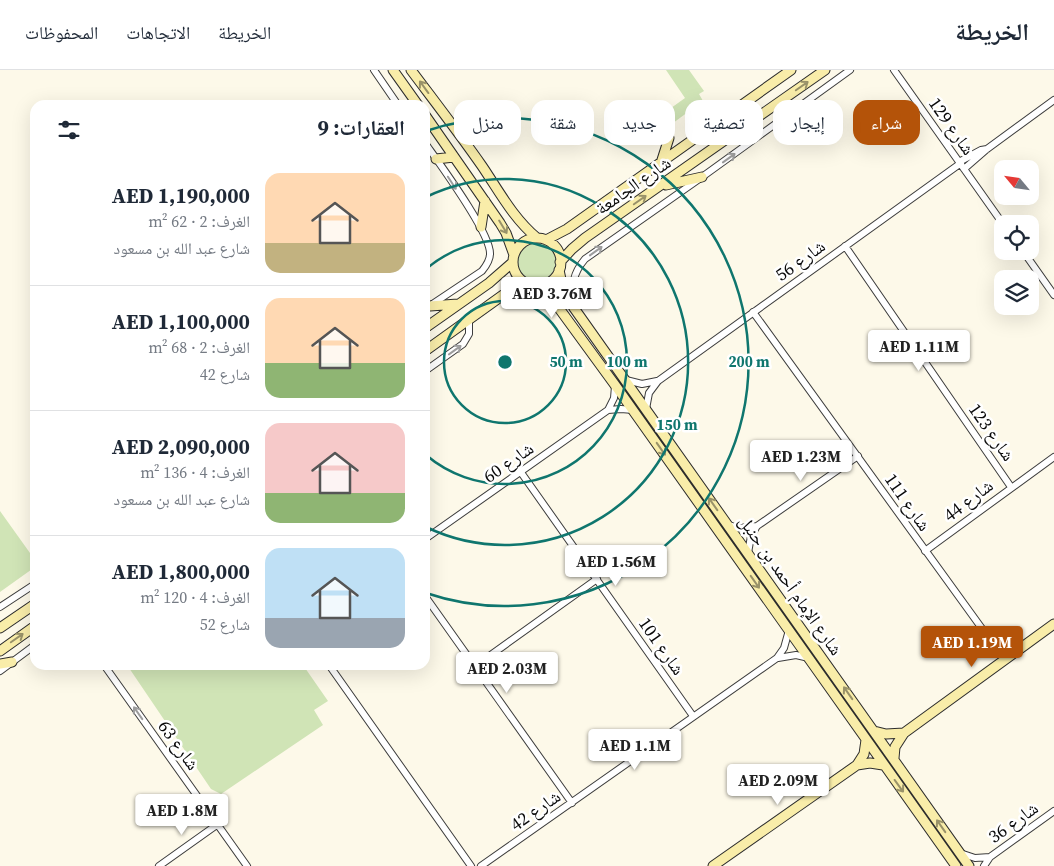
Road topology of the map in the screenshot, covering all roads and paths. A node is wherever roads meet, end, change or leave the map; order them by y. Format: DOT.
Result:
graph roads {
  1 [pos="374,70"];
  2 [pos="393,70"];
  3 [pos="411,70"];
  4 [pos="791,70"];
  5 [pos="825,70"];
  6 [pos="850,70"];
  7 [pos="894,70"];
  8 [pos="395,100"];
  9 [pos="414,100"];
  10 [pos="1054,100"];
  11 [pos="430,122"];
  12 [pos="667,145"];
  13 [pos="430,150"];
  14 [pos="454,157"];
  15 [pos="436,159"];
  16 [pos="661,163"];
  17 [pos="961,165"];
  18 [pos="702,177"];
  19 [pos="660,186"];
  20 [pos="485,201"];
  21 [pos="997,215"];
  22 [pos="481,227"];
  23 [pos="537,238"];
  24 [pos="546,240"];
  25 [pos="845,246"];
  26 [pos="514,258"];
  27 [pos="1029,260"];
  28 [pos="560,266"];
  29 [pos="536,286"];
  30 [pos="1054,295"];
  31 [pos="461,303"];
  32 [pos="430,305"];
  33 [pos="430,307"];
  34 [pos="574,308"];
  35 [pos="753,312"];
  36 [pos="469,320"];
  37 [pos="430,325"];
  38 [pos="430,347"];
  39 [pos="430,368"];
  40 [pos="624,380"];
  41 [pos="658,381"];
  42 [pos="615,384"];
  43 [pos="646,409"];
  44 [pos="608,410"];
  45 [pos="633,410"];
  46 [pos="858,456"];
  47 [pos="1054,457"];
  48 [pos="520,470"];
  49 [pos="1011,487"];
  50 [pos="728,525"];
  51 [pos="756,526"];
  52 [pos="430,535"];
  53 [pos="925,551"];
  54 [pos="748,553"];
  55 [pos="597,579"];
  56 [pos="30,587"];
  57 [pos="430,603"];
  58 [pos="0,607"];
  59 [pos="30,607"];
  60 [pos="1054,624"];
  61 [pos="0,628"];
  62 [pos="30,630"];
  63 [pos="789,630"];
  64 [pos="30,649"];
  65 [pos="0,651"];
  66 [pos="777,658"];
  67 [pos="809,658"];
  68 [pos="1004,659"];
  69 [pos="12,662"];
  70 [pos="0,664"];
  71 [pos="474,667"];
  72 [pos="0,670"];
  73 [pos="108,670"];
  74 [pos="333,670"];
  75 [pos="693,716"];
  76 [pos="874,731"];
  77 [pos="904,733"];
  78 [pos="866,740"];
  79 [pos="894,758"];
  80 [pos="856,765"];
  81 [pos="884,765"];
  82 [pos="572,803"];
  83 [pos="1054,811"];
  84 [pos="218,824"];
  85 [pos="960,853"];
  86 [pos="990,857"];
  87 [pos="158,866"];
  88 [pos="248,866"];
  89 [pos="471,866"];
  90 [pos="481,866"];
  91 [pos="713,866"];
  92 [pos="956,866"];
  93 [pos="969,866"];
  94 [pos="984,866"];
  1 -- 8 [label="street"];
  2 -- 9 [label="street"];
  23 -- 3 [label="street, one-way"];
  4 -- 16 [label="street, شارع الجامعة"];
  19 -- 5 [label="street, شارع الجامعة, one-way"];
  18 -- 6 [label="street, one-way"];
  7 -- 17 [label="street, شارع 129"];
  10 -- 17 [label="street, شارع 56"];
  11 -- 14 [label="street"];
  12 -- 16 [label="street"];
  13 -- 15 [label="street"];
  14 -- 15 [label="street"];
  14 -- 20 [label="street"];
  15 -- 22 [label="street, one-way"];
  16 -- 24 [label="street, شارع الجامعة"];
  17 -- 21 [label="street, شارع 129"];
  17 -- 25 [label="street, شارع 56"];
  18 -- 19 [label="street"];
  34 -- 18 [label="street, one-way"];
  28 -- 19 [label="street, شارع الجامعة, one-way"];
  20 -- 22 [label="street"];
  20 -- 26 [label="street, one-way"];
  22 -- 32 [label="street"];
  23 -- 24 [label="street"];
  23 -- 26 [label="street"];
  24 -- 28 [label="street"];
  25 -- 35 [label="street, شارع 56"];
  25 -- 49 [label="street, شارع 123"];
  26 -- 29 [label="street"];
  26 -- 31 [label="street"];
  27 -- 30 [label="street"];
  28 -- 29 [label="street"];
  28 -- 34 [label="street, شارع الإمام أحمد بن حنبل"];
  29 -- 36 [label="street"];
  29 -- 42 [label="street, شارع الإمام أحمد بن حنبل"];
  31 -- 33 [label="street"];
  31 -- 37 [label="street"];
  34 -- 40 [label="street, شارع الإمام أحمد بن حنبل"];
  35 -- 41 [label="street, شارع 56"];
  35 -- 46 [label="street, شارع 111"];
  36 -- 38 [label="street"];
  39 -- 36 [label="street, one-way"];
  40 -- 41 [label="street"];
  40 -- 43 [label="street, شارع الإمام أحمد بن حنبل"];
  41 -- 43 [label="street, شارع 56"];
  42 -- 44 [label="street"];
  42 -- 45 [label="street, شارع الإمام أحمد بن حنبل"];
  50 -- 43 [label="street, شارع الإمام أحمد بن حنبل, one-way"];
  44 -- 45 [label="street"];
  44 -- 48 [label="street, شارع 60"];
  45 -- 63 [label="street, شارع الإمام أحمد بن حنبل, one-way"];
  46 -- 51 [label="street"];
  46 -- 53 [label="street, شارع 111"];
  47 -- 49 [label="street, شارع 44"];
  48 -- 52 [label="street, شارع 60"];
  48 -- 55 [label="street, شارع 101"];
  49 -- 53 [label="street, شارع 44"];
  50 -- 51 [label="street"];
  50 -- 54 [label="street, شارع الإمام أحمد بن حنبل"];
  51 -- 54 [label="street"];
  53 -- 68 [label="street, شارع 111"];
  76 -- 54 [label="street, شارع الإمام أحمد بن حنبل, one-way"];
  55 -- 71 [label="street"];
  55 -- 75 [label="street, شارع 101"];
  56 -- 58 [label="street"];
  57 -- 71 [label="street"];
  59 -- 61 [label="street"];
  60 -- 68 [label="street"];
  65 -- 62 [label="street, one-way"];
  63 -- 66 [label="street, شارع 42"];
  63 -- 67 [label="street, شارع الإمام أحمد بن حنبل"];
  64 -- 69 [label="street"];
  66 -- 67 [label="street"];
  66 -- 75 [label="street, شارع 42"];
  67 -- 78 [label="street, شارع الإمام أحمد بن حنبل"];
  68 -- 77 [label="street"];
  69 -- 70 [label="street"];
  69 -- 72 [label="street"];
  71 -- 82 [label="street"];
  84 -- 73 [label="street, شارع 63, one-way"];
  74 -- 89 [label="street"];
  75 -- 82 [label="street, شارع 42"];
  76 -- 77 [label="street"];
  76 -- 79 [label="street, شارع الإمام أحمد بن حنبل"];
  77 -- 79 [label="street"];
  78 -- 80 [label="street"];
  78 -- 81 [label="street, شارع الإمام أحمد بن حنبل"];
  85 -- 79 [label="street, شارع الإمام أحمد بن حنبل, one-way"];
  80 -- 81 [label="street"];
  80 -- 91 [label="street"];
  81 -- 92 [label="street, شارع الإمام أحمد بن حنبل, one-way"];
  82 -- 90 [label="street, شارع 42"];
  83 -- 86 [label="street, شارع 36"];
  84 -- 87 [label="street"];
  84 -- 88 [label="street, شارع 63"];
  85 -- 86 [label="street, شارع 36"];
  85 -- 93 [label="street, شارع الإمام أحمد بن حنبل"];
  86 -- 94 [label="street, شارع 36"];
}
